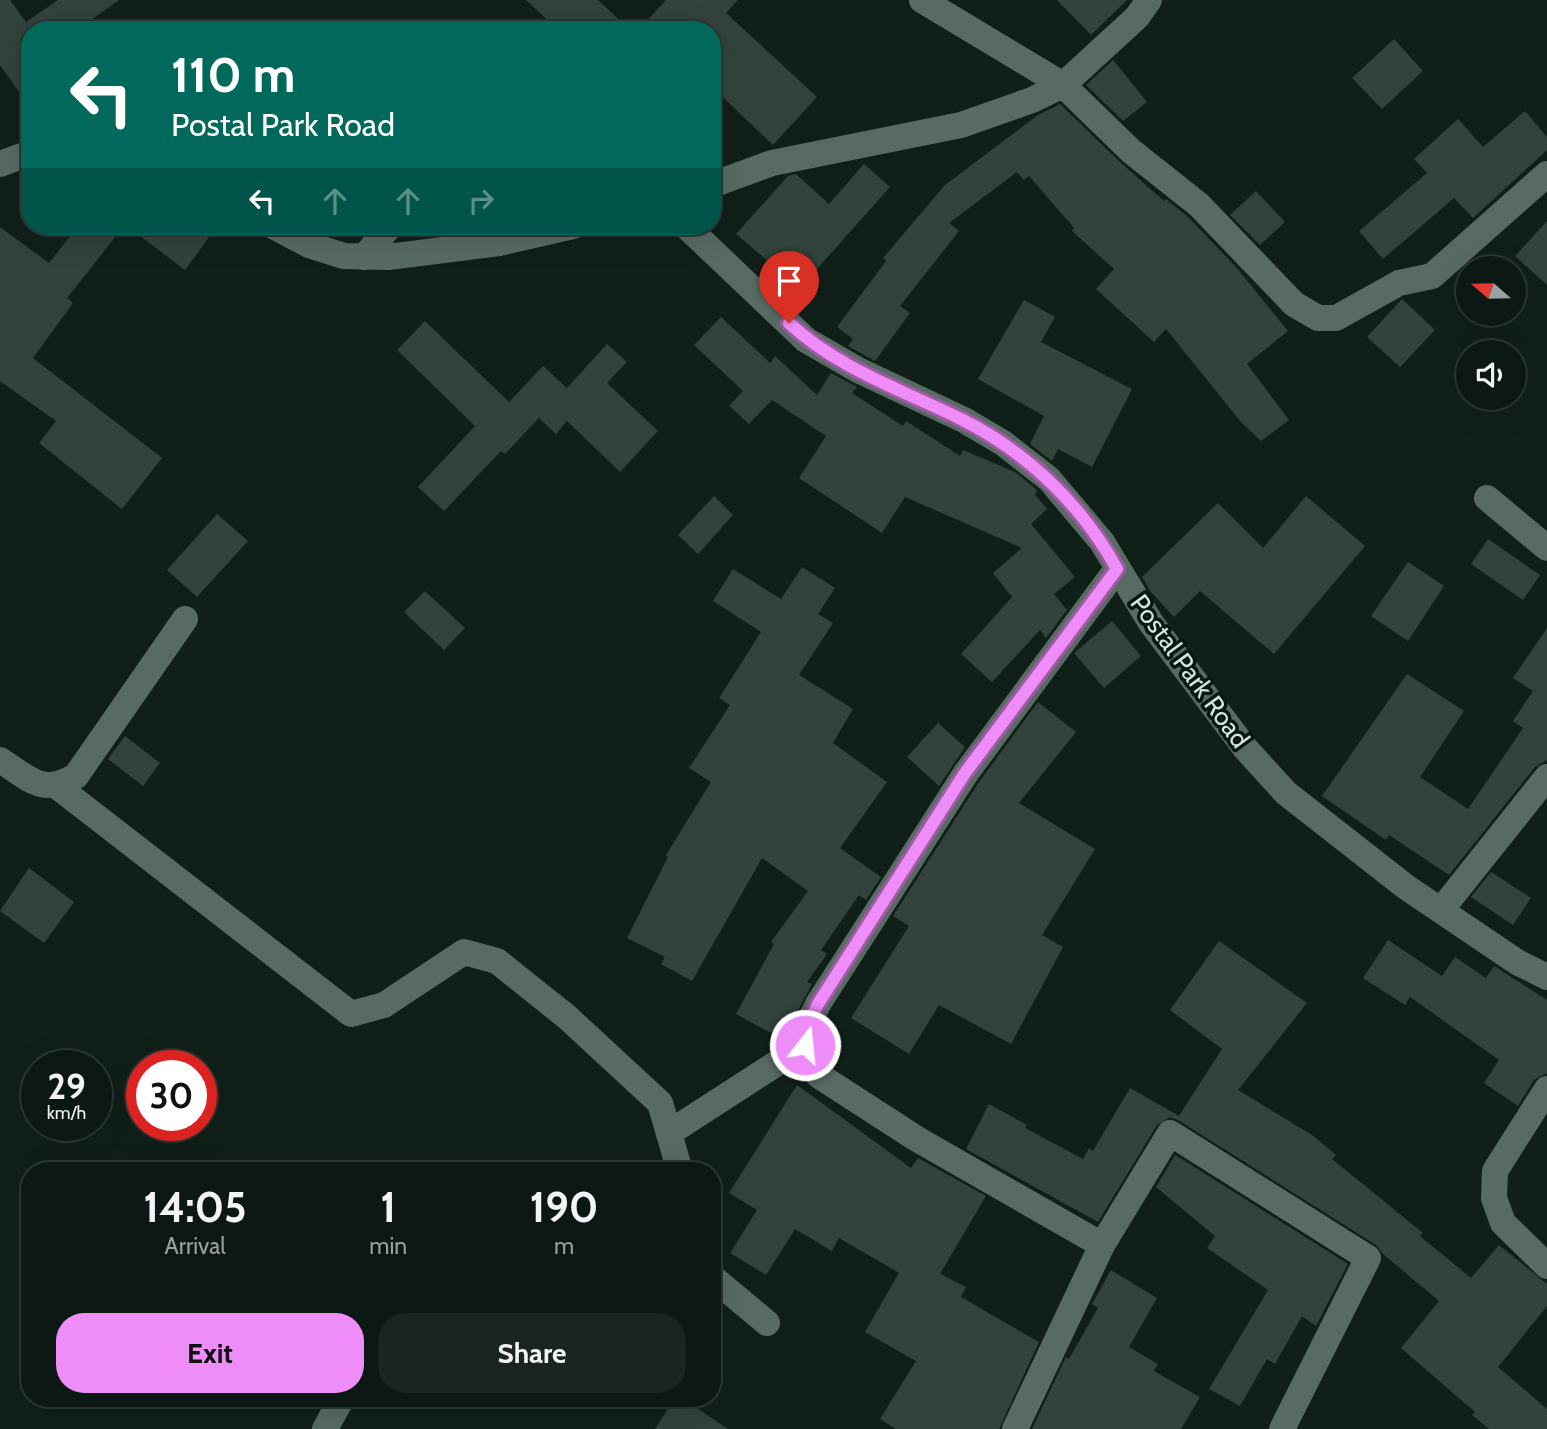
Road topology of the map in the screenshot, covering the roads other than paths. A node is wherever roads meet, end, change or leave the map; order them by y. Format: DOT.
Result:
graph roads {
  1 [pos="922,0"];
  2 [pos="1149,0"];
  3 [pos="1063,85"];
  4 [pos="21,156"];
  5 [pos="0,164"];
  6 [pos="1547,174"];
  7 [pos="721,182"];
  8 [pos="290,235"];
  9 [pos="382,235"];
  10 [pos="534,235"];
  11 [pos="695,235"];
  12 [pos="364,257"];
  13 [pos="1488,498"];
  14 [pos="1547,548"];
  15 [pos="1117,569"];
  16 [pos="185,619"];
  17 [pos="0,760"];
  18 [pos="1547,777"];
  19 [pos="58,787"];
  20 [pos="1441,910"];
  21 [pos="1547,976"];
  22 [pos="805,1045"];
  23 [pos="1547,1089"];
  24 [pos="668,1133"];
  25 [pos="677,1162"];
  26 [pos="1102,1245"];
  27 [pos="1547,1265"];
  28 [pos="721,1285"];
  29 [pos="767,1323"];
  30 [pos="337,1407"];
  31 [pos="324,1429"];
  32 [pos="1015,1429"];
  33 [pos="1282,1429"];
  1 -- 3 [label="street"];
  2 -- 3 [label="street"];
  3 -- 6 [label="street"];
  3 -- 7 [label="street"];
  4 -- 5 [label="street"];
  8 -- 12 [label="street"];
  9 -- 12 [label="street"];
  10 -- 12 [label="street"];
  11 -- 15 [label="street, Postal Park Road"];
  13 -- 14 [label="street"];
  15 -- 20 [label="street, Postal Park Road"];
  15 -- 22 [label="street"];
  16 -- 19 [label="street"];
  17 -- 19 [label="street"];
  18 -- 20 [label="street"];
  19 -- 24 [label="street"];
  20 -- 21 [label="street, Postal Park Road"];
  22 -- 24 [label="street"];
  22 -- 26 [label="street"];
  23 -- 27 [label="street"];
  24 -- 25 [label="street"];
  26 -- 32 [label="street"];
  26 -- 33 [label="street"];
  28 -- 29 [label="street"];
  30 -- 31 [label="street"];
}
